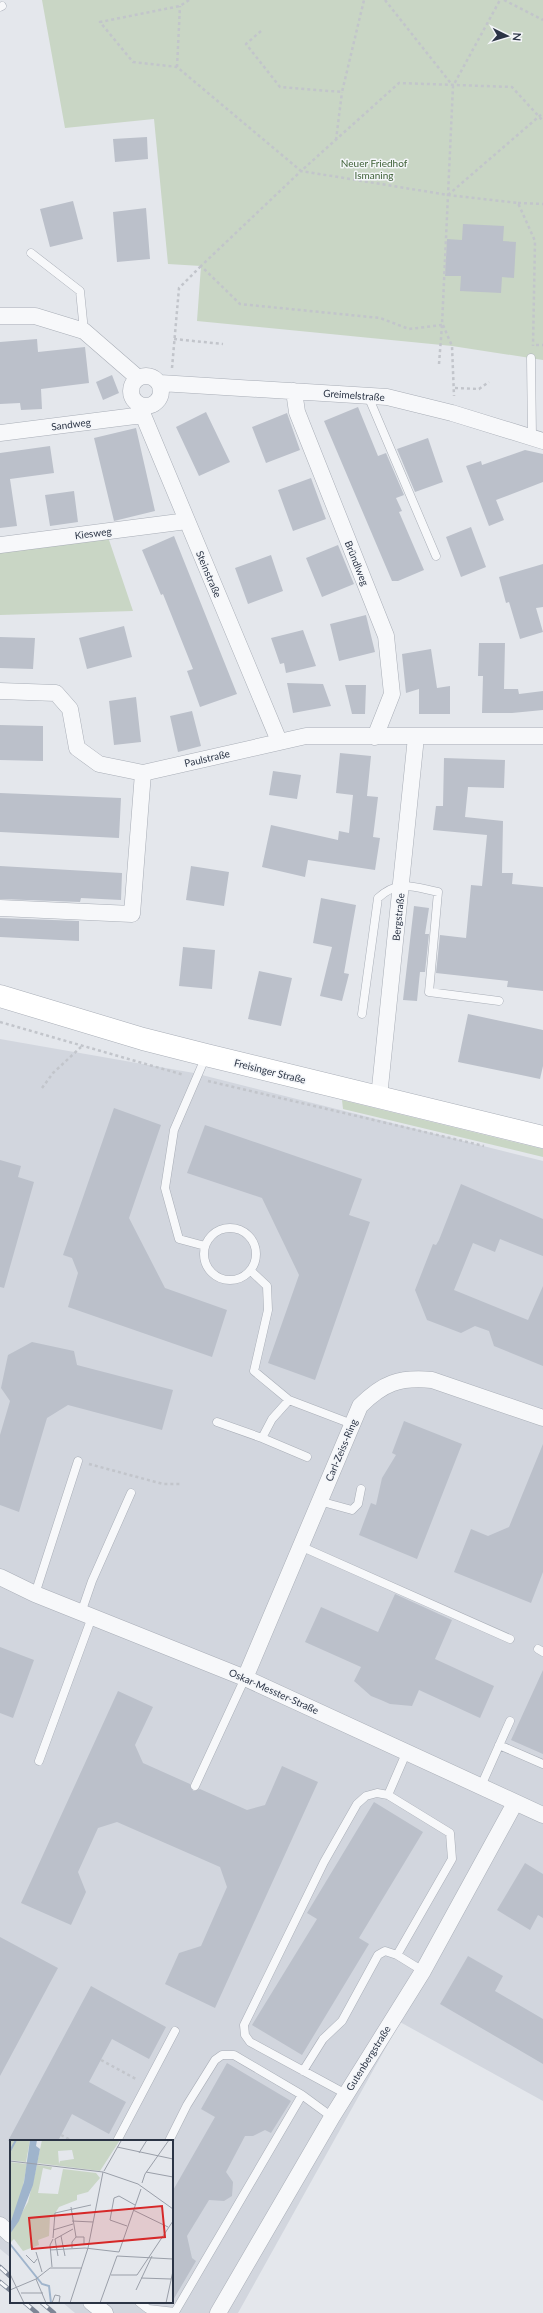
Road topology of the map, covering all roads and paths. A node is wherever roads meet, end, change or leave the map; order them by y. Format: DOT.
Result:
graph roads {
  1 [pos="189,0"];
  2 [pos="364,0"];
  3 [pos="385,0"];
  4 [pos="500,0"];
  5 [pos="504,0"];
  6 [pos="180,6"];
  7 [pos="543,20"];
  8 [pos="261,31"];
  9 [pos="177,67"];
  10 [pos="453,86"];
  11 [pos="342,92"];
  12 [pos="543,113"];
  13 [pos="539,117"];
  14 [pos="543,122"];
  15 [pos="336,140"];
  16 [pos="301,171"];
  17 [pos="448,195"];
  18 [pos="518,203"];
  19 [pos="543,204"];
  20 [pos="30,253"];
  21 [pos="201,266"];
  22 [pos="0,316"];
  23 [pos="442,325"];
  24 [pos="84,331"];
  25 [pos="174,340"];
  26 [pos="223,344"];
  27 [pos="531,358"];
  28 [pos="439,364"];
  29 [pos="137,377"];
  30 [pos="489,382"];
  31 [pos="165,384"];
  32 [pos="455,388"];
  33 [pos="294,391"];
  34 [pos="368,396"];
  35 [pos="143,411"];
  36 [pos="452,413"];
  37 [pos="0,433"];
  38 [pos="538,439"];
  39 [pos="187,521"];
  40 [pos="0,545"];
  41 [pos="436,556"];
  42 [pos="0,691"];
  43 [pos="543,736"];
  44 [pos="375,737"];
  45 [pos="416,737"];
  46 [pos="279,741"];
  47 [pos="143,774"];
  48 [pos="401,884"];
  49 [pos="0,908"];
  50 [pos="0,996"];
  51 [pos="499,1001"];
  52 [pos="362,1014"];
  53 [pos="0,1022"];
  54 [pos="81,1047"];
  55 [pos="206,1055"];
  56 [pos="197,1078"];
  57 [pos="42,1088"];
  58 [pos="379,1098"];
  59 [pos="543,1137"];
  60 [pos="490,1147"];
  61 [pos="205,1246"];
  62 [pos="251,1271"];
  63 [pos="289,1400"];
  64 [pos="543,1418"];
  65 [pos="217,1422"];
  66 [pos="352,1424"];
  67 [pos="262,1438"];
  68 [pos="307,1457"];
  69 [pos="78,1461"];
  70 [pos="182,1484"];
  71 [pos="361,1489"];
  72 [pos="131,1493"];
  73 [pos="319,1501"];
  74 [pos="300,1546"];
  75 [pos="0,1577"];
  76 [pos="35,1594"];
  77 [pos="86,1615"];
  78 [pos="510,1639"];
  79 [pos="245,1678"];
  80 [pos="510,1721"];
  81 [pos="499,1745"];
  82 [pos="407,1751"];
  83 [pos="39,1762"];
  84 [pos="543,1764"];
  85 [pos="195,1786"];
  86 [pos="481,1786"];
  87 [pos="388,1795"];
  88 [pos="515,1802"];
  89 [pos="543,1815"];
  90 [pos="397,1955"];
  91 [pos="423,1971"];
  92 [pos="175,2031"];
  93 [pos="101,2060"];
  94 [pos="303,2071"];
  95 [pos="147,2084"];
  96 [pos="346,2094"];
  97 [pos="302,2095"];
  98 [pos="332,2117"];
  99 [pos="61,2135"];
  100 [pos="70,2140"];
  101 [pos="118,2140"];
  102 [pos="170,2140"];
  103 [pos="0,2225"];
  104 [pos="10,2234"];
  105 [pos="92,2303"];
  106 [pos="140,2303"];
  107 [pos="105,2313"];
  108 [pos="218,2313"];
  1 -- 6 [label="path"];
  2 -- 11 [label="path"];
  3 -- 10 [label="path"];
  4 -- 10 [label="path"];
  5 -- 7 [label="path"];
  6 -- 9 [label="path"];
  6 -- 9 [label="path"];
  8 -- 11 [label="path"];
  9 -- 16 [label="path"];
  10 -- 13 [label="path"];
  10 -- 15 [label="path"];
  10 -- 17 [label="path"];
  11 -- 15 [label="path"];
  12 -- 13 [label="path"];
  13 -- 14 [label="path"];
  13 -- 17 [label="path"];
  15 -- 16 [label="path"];
  16 -- 17 [label="path"];
  16 -- 21 [label="path"];
  17 -- 18 [label="path"];
  17 -- 23 [label="path"];
  18 -- 19 [label="path"];
  18 -- 27 [label="path"];
  20 -- 24 [label="lane"];
  21 -- 23 [label="path"];
  21 -- 25 [label="path"];
  22 -- 24 [label="street"];
  23 -- 28 [label="path"];
  23 -- 32 [label="path"];
  24 -- 29 [label="street"];
  25 -- 26 [label="path"];
  25 -- 31 [label="path"];
  27 -- 38 [label="lane"];
  29 -- 31 [label="street"];
  29 -- 35 [label="street"];
  30 -- 32 [label="path"];
  31 -- 33 [label="street, Greimelstraße"];
  31 -- 35 [label="street"];
  32 -- 36 [label="path"];
  33 -- 34 [label="street, Greimelstraße"];
  33 -- 44 [label="street, Bründlweg"];
  34 -- 36 [label="street, Greimelstraße"];
  34 -- 41 [label="lane"];
  35 -- 37 [label="street, Sandweg"];
  35 -- 39 [label="street, Steinstraße"];
  36 -- 38 [label="street, Greimelstraße"];
  39 -- 40 [label="street, Kiesweg"];
  39 -- 46 [label="street, Steinstraße"];
  42 -- 47 [label="street"];
  43 -- 45 [label="street, Paulstraße"];
  44 -- 45 [label="street, Paulstraße"];
  44 -- 46 [label="street, Paulstraße"];
  45 -- 48 [label="street, Bergstraße"];
  46 -- 47 [label="street, Paulstraße"];
  47 -- 49 [label="street"];
  48 -- 51 [label="lane"];
  48 -- 52 [label="lane"];
  48 -- 58 [label="street, Bergstraße"];
  50 -- 55 [label="main road, Freisinger Straße"];
  53 -- 54 [label="path"];
  54 -- 56 [label="path"];
  54 -- 57 [label="path"];
  55 -- 56 [label="lane"];
  55 -- 58 [label="main road, Freisinger Straße"];
  56 -- 60 [label="path"];
  56 -- 61 [label="lane"];
  58 -- 59 [label="main road, Freisinger Straße"];
  61 -- 62 [label="lane"];
  61 -- 62 [label="lane"];
  62 -- 63 [label="lane"];
  63 -- 66 [label="lane"];
  63 -- 67 [label="lane"];
  64 -- 66 [label="street, Carl-Zeiss-Ring"];
  65 -- 67 [label="lane"];
  66 -- 73 [label="street, Carl-Zeiss-Ring"];
  67 -- 68 [label="lane"];
  69 -- 70 [label="path"];
  69 -- 76 [label="lane"];
  71 -- 73 [label="lane"];
  72 -- 77 [label="lane"];
  73 -- 74 [label="street, Carl-Zeiss-Ring"];
  74 -- 78 [label="lane"];
  74 -- 79 [label="street, Carl-Zeiss-Ring"];
  75 -- 76 [label="street, Oskar-Messter-Straße"];
  76 -- 77 [label="street, Oskar-Messter-Straße"];
  77 -- 79 [label="street, Oskar-Messter-Straße"];
  77 -- 83 [label="lane"];
  79 -- 82 [label="street, Oskar-Messter-Straße"];
  79 -- 85 [label="lane"];
  80 -- 81 [label="lane"];
  81 -- 84 [label="lane"];
  81 -- 86 [label="lane"];
  82 -- 86 [label="street, Oskar-Messter-Straße"];
  82 -- 87 [label="lane"];
  86 -- 88 [label="street, Oskar-Messter-Straße"];
  87 -- 90 [label="lane"];
  87 -- 94 [label="lane"];
  88 -- 89 [label="street, Oskar-Messter-Straße"];
  88 -- 91 [label="street, Gutenbergstraße"];
  90 -- 91 [label="lane"];
  90 -- 94 [label="lane"];
  91 -- 96 [label="street, Gutenbergstraße"];
  92 -- 95 [label="lane"];
  93 -- 95 [label="path"];
  94 -- 96 [label="lane"];
  95 -- 101 [label="lane"];
  96 -- 98 [label="street, Gutenbergstraße"];
  97 -- 98 [label="lane"];
  97 -- 102 [label="lane"];
  97 -- 106 [label="lane"];
  98 -- 108 [label="street, Gutenbergstraße"];
  99 -- 100 [label="path"];
  103 -- 104 [label="street"];
  105 -- 107 [label="street"];
}
